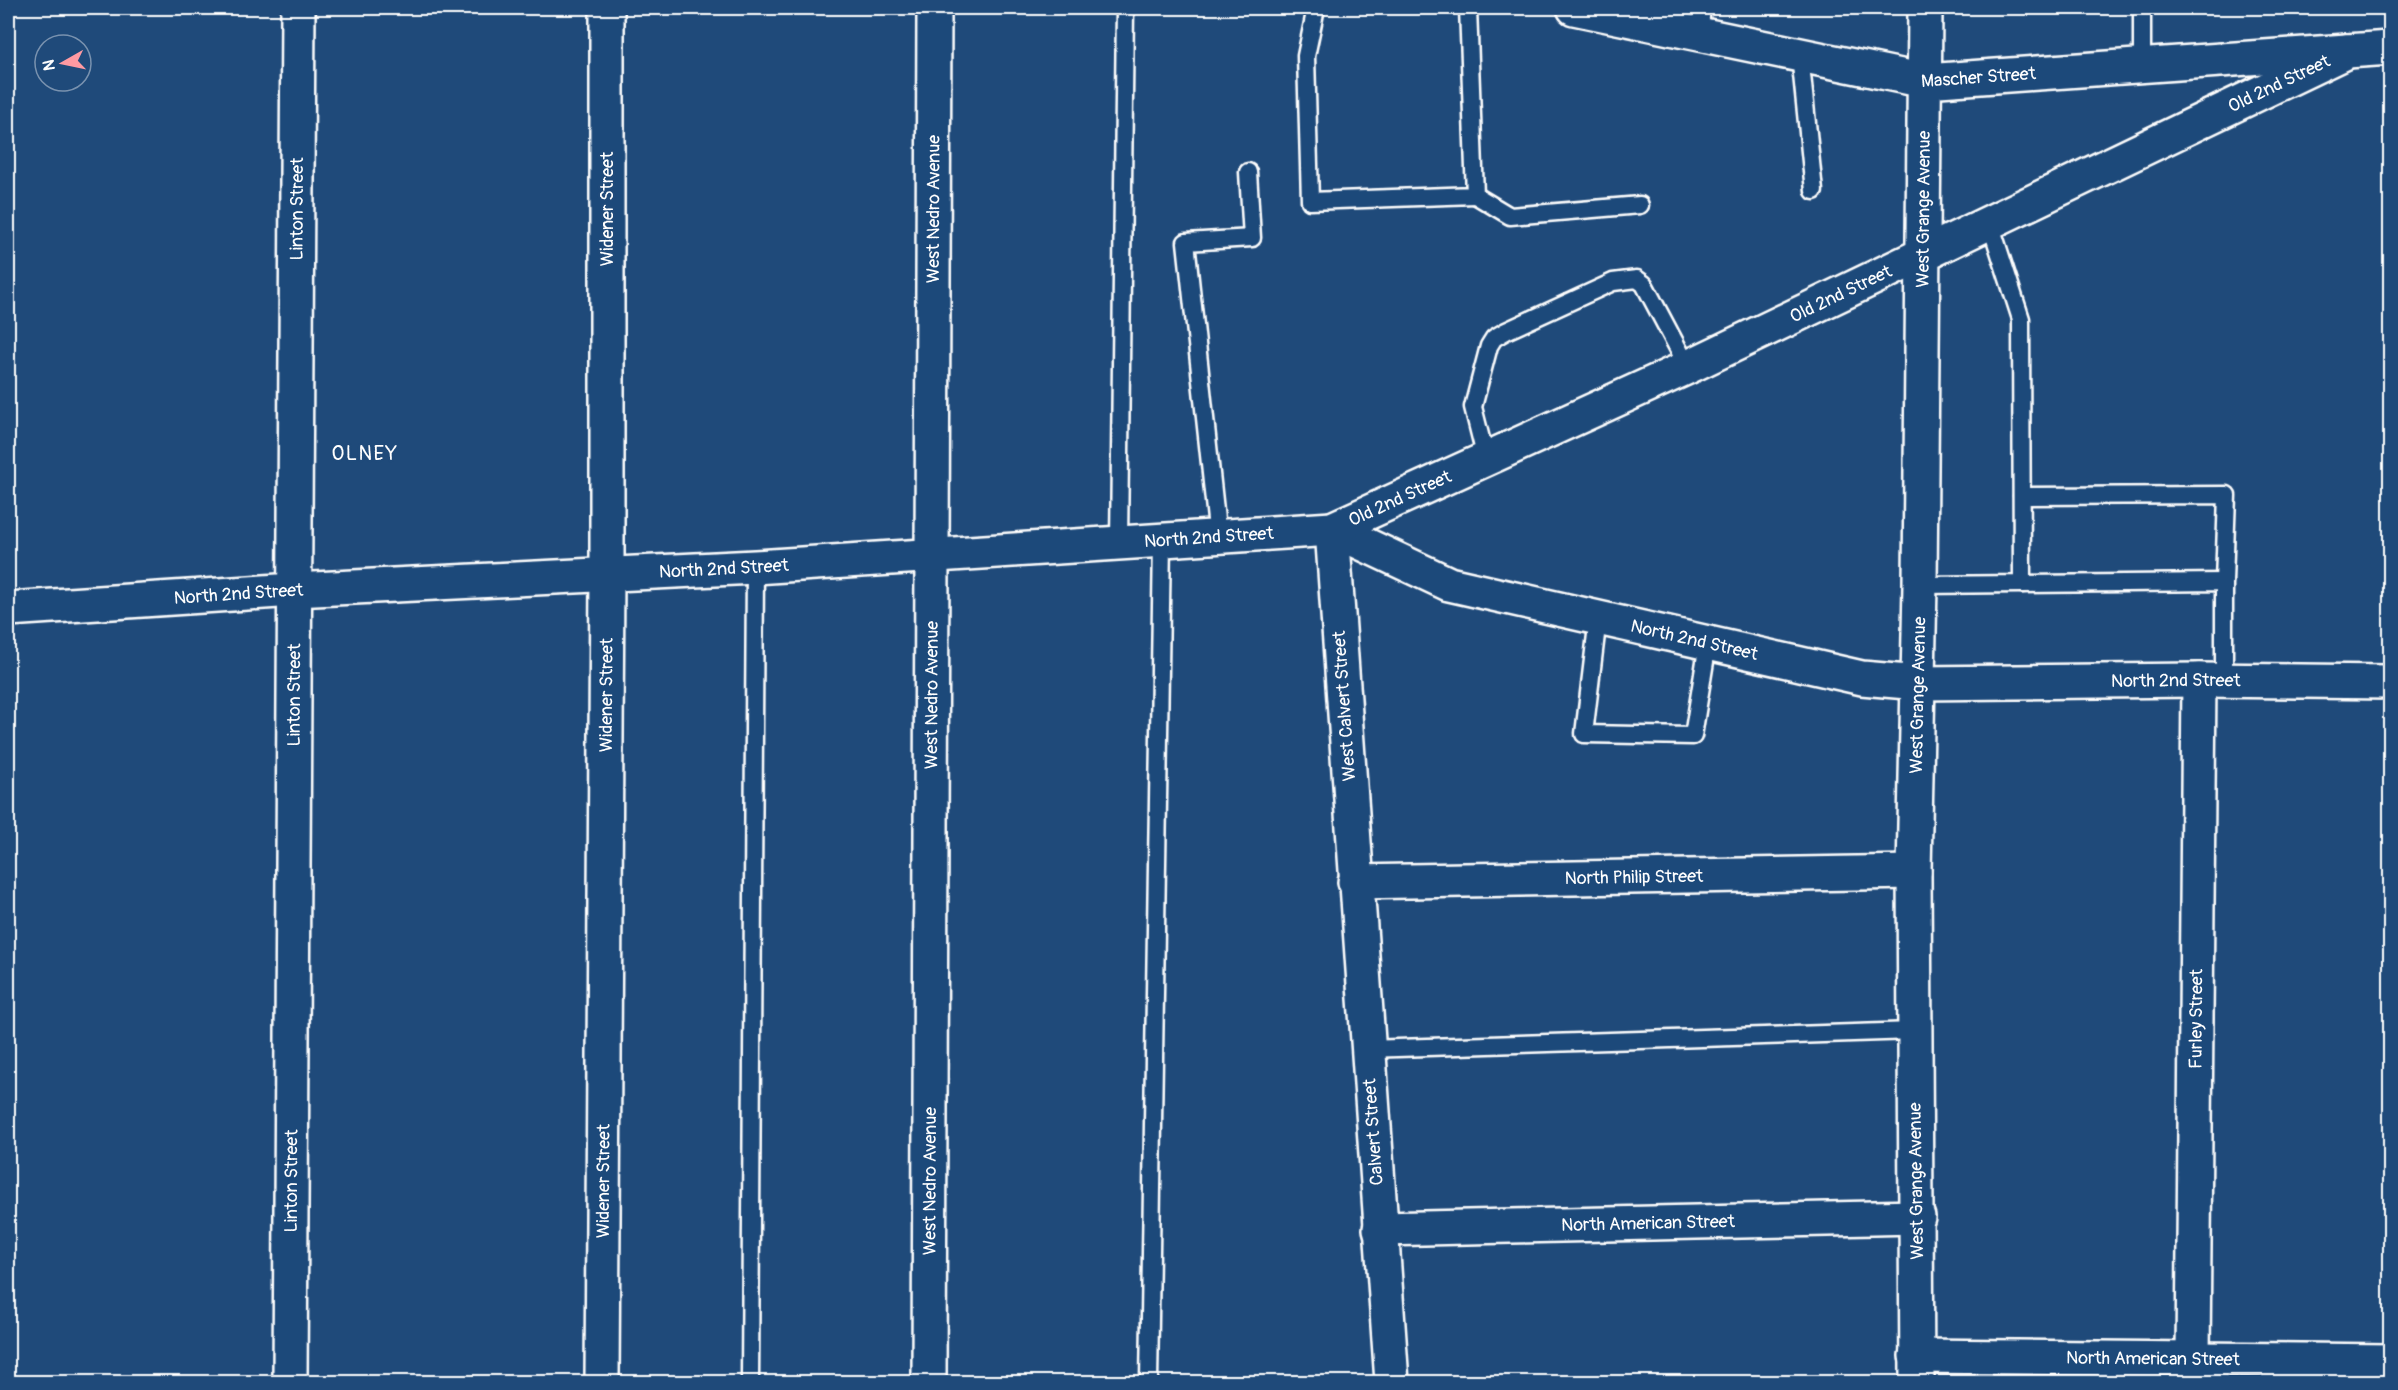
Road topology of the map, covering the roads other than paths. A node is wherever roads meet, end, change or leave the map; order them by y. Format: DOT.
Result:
graph roads {
  1 [pos="298,8"];
  2 [pos="608,8"];
  3 [pos="934,8"];
  4 [pos="1125,8"];
  5 [pos="1316,8"];
  6 [pos="1468,8"];
  7 [pos="1574,8"];
  8 [pos="1925,8"];
  9 [pos="2142,8"];
  10 [pos="1700,21"];
  11 [pos="2391,48"];
  12 [pos="2347,51"];
  13 [pos="1800,55"];
  14 [pos="2142,65"];
  15 [pos="1925,81"];
  16 [pos="1248,172"];
  17 [pos="1814,191"];
  18 [pos="1475,195"];
  19 [pos="1640,205"];
  20 [pos="1990,223"];
  21 [pos="1924,253"];
  22 [pos="1688,367"];
  23 [pos="1486,459"];
  24 [pos="2022,496"];
  25 [pos="1332,530"];
  26 [pos="1218,538"];
  27 [pos="1162,541"];
  28 [pos="1119,544"];
  29 [pos="933,554"];
  30 [pos="755,567"];
  31 [pos="607,575"];
  32 [pos="2224,582"];
  33 [pos="2022,584"];
  34 [pos="1920,585"];
  35 [pos="294,590"];
  36 [pos="8,609"];
  37 [pos="1598,618"];
  38 [pos="1708,643"];
  39 [pos="2212,680"];
  40 [pos="2391,682"];
  41 [pos="1919,683"];
  42 [pos="1914,872"];
  43 [pos="1355,882"];
  44 [pos="1914,1031"];
  45 [pos="1367,1049"];
  46 [pos="1918,1217"];
  47 [pos="1380,1229"];
  48 [pos="2193,1357"];
  49 [pos="2391,1361"];
  50 [pos="1916,1370"];
  51 [pos="290,1383"];
  52 [pos="602,1383"];
  53 [pos="750,1383"];
  54 [pos="929,1383"];
  55 [pos="1149,1383"];
  56 [pos="1392,1383"];
  1 -- 35 [label="street, Linton Street"];
  2 -- 31 [label="street, Widener Street"];
  3 -- 29 [label="street, West Nedro Avenue"];
  4 -- 28 [label="lane"];
  5 -- 18 [label="lane"];
  6 -- 18 [label="lane"];
  7 -- 10 [label="street, Mascher Street"];
  8 -- 15 [label="street, West Grange Avenue"];
  9 -- 14 [label="lane"];
  10 -- 13 [label="street, Mascher Street"];
  11 -- 12 [label="street, Mascher Street"];
  12 -- 14 [label="street, Mascher Street"];
  12 -- 20 [label="street, Old 2nd Street"];
  13 -- 15 [label="street, Mascher Street"];
  13 -- 17 [label="lane"];
  14 -- 15 [label="street, Mascher Street"];
  15 -- 21 [label="street, West Grange Avenue"];
  16 -- 26 [label="lane"];
  18 -- 19 [label="lane"];
  20 -- 21 [label="street, Old 2nd Street"];
  20 -- 24 [label="lane"];
  21 -- 22 [label="street, Old 2nd Street"];
  21 -- 34 [label="street, West Grange Avenue"];
  22 -- 23 [label="street, Old 2nd Street"];
  22 -- 23 [label="lane"];
  23 -- 25 [label="street, Old 2nd Street"];
  24 -- 32 [label="lane"];
  24 -- 33 [label="lane"];
  25 -- 26 [label="street, North 2nd Street"];
  25 -- 37 [label="street, North 2nd Street"];
  25 -- 43 [label="street, West Calvert Street"];
  26 -- 27 [label="street, North 2nd Street"];
  27 -- 28 [label="street, North 2nd Street"];
  27 -- 55 [label="lane"];
  28 -- 29 [label="street, North 2nd Street"];
  29 -- 30 [label="street, North 2nd Street"];
  29 -- 54 [label="street, West Nedro Avenue"];
  30 -- 31 [label="street, North 2nd Street"];
  30 -- 53 [label="lane"];
  31 -- 35 [label="street, North 2nd Street"];
  31 -- 52 [label="street, Widener Street"];
  32 -- 33 [label="lane"];
  32 -- 39 [label="lane"];
  33 -- 34 [label="lane"];
  34 -- 41 [label="street, West Grange Avenue"];
  35 -- 36 [label="street, North 2nd Street"];
  35 -- 51 [label="street, Linton Street"];
  37 -- 38 [label="street, North 2nd Street"];
  37 -- 38 [label="lane"];
  38 -- 41 [label="street, North 2nd Street"];
  39 -- 40 [label="street, North 2nd Street"];
  39 -- 41 [label="street, North 2nd Street"];
  39 -- 48 [label="street, Furley Street"];
  41 -- 42 [label="street, West Grange Avenue"];
  42 -- 43 [label="street, North Philip Street"];
  42 -- 44 [label="street, West Grange Avenue"];
  43 -- 45 [label="street, Calvert Street"];
  44 -- 45 [label="lane"];
  44 -- 46 [label="street, West Grange Avenue"];
  45 -- 47 [label="street, Calvert Street"];
  46 -- 47 [label="street, North American Street"];
  46 -- 50 [label="street, West Grange Avenue"];
  47 -- 56 [label="street, Calvert Street"];
  48 -- 49 [label="street, North American Street"];
  48 -- 50 [label="street, North American Street"];
}
